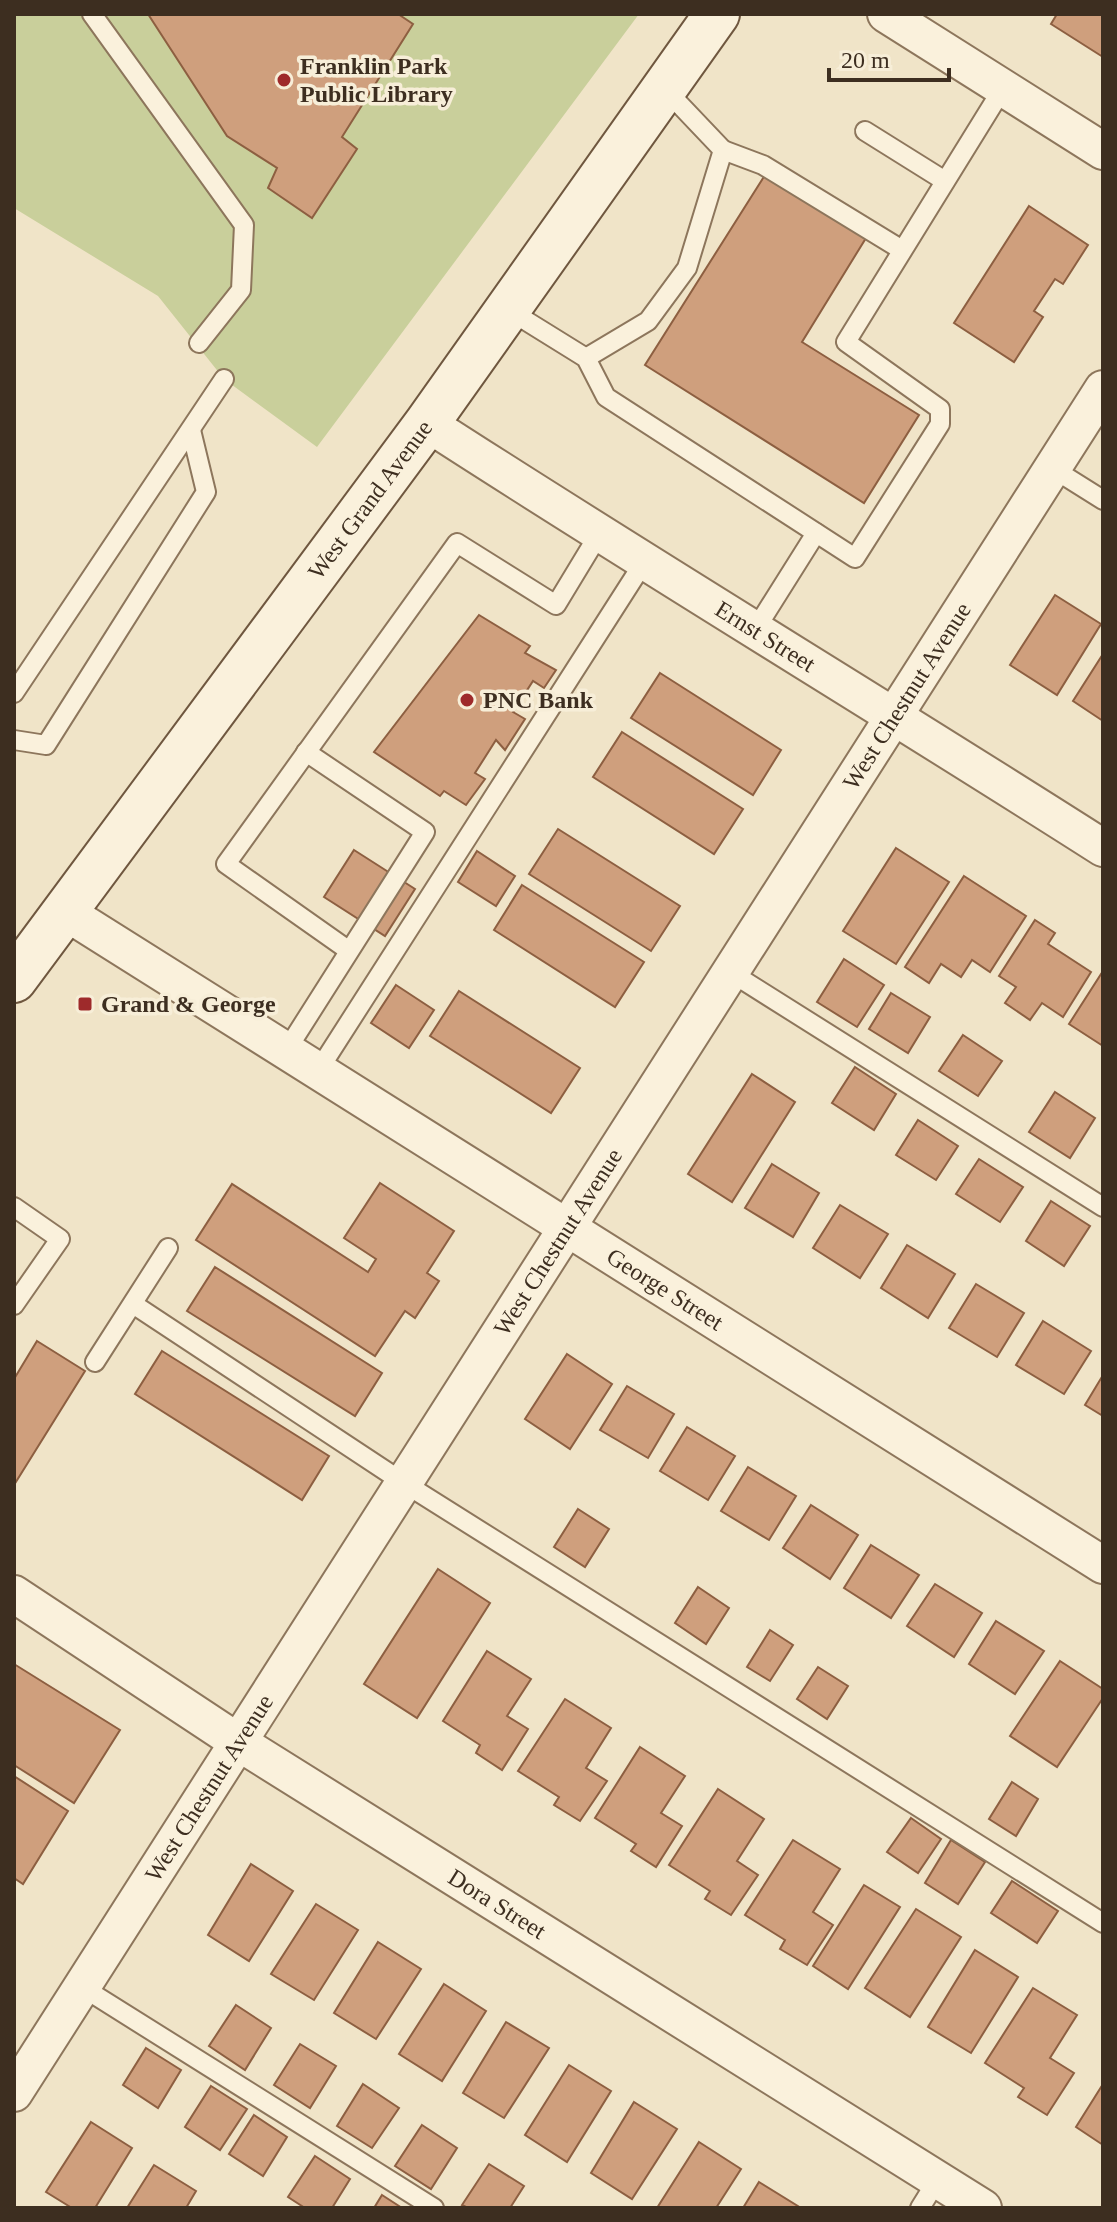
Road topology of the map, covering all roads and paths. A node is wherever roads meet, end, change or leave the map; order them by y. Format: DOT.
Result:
graph roads {
  1 [pos="92,14"];
  2 [pos="717,14"];
  3 [pos="886,14"];
  4 [pos="664,88"];
  5 [pos="1003,88"];
  6 [pos="865,131"];
  7 [pos="723,150"];
  8 [pos="1103,151"];
  9 [pos="945,181"];
  10 [pos="902,250"];
  11 [pos="507,309"];
  12 [pos="199,343"];
  13 [pos="586,358"];
  14 [pos="224,379"];
  15 [pos="1103,389"];
  16 [pos="427,423"];
  17 [pos="191,430"];
  18 [pos="1052,468"];
  19 [pos="1103,500"];
  20 [pos="816,533"];
  21 [pos="599,534"];
  22 [pos="644,562"];
  23 [pos="755,630"];
  24 [pos="14,693"];
  25 [pos="894,715"];
  26 [pos="14,740"];
  27 [pos="306,752"];
  28 [pos="1103,848"];
  29 [pos="64,911"];
  30 [pos="348,950"];
  31 [pos="730,972"];
  32 [pos="14,980"];
  33 [pos="286,1051"];
  34 [pos="318,1071"];
  35 [pos="14,1207"];
  36 [pos="1103,1207"];
  37 [pos="567,1227"];
  38 [pos="168,1248"];
  39 [pos="133,1304"];
  40 [pos="14,1305"];
  41 [pos="95,1362"];
  42 [pos="404,1483"];
  43 [pos="1103,1565"];
  44 [pos="14,1594"];
  45 [pos="238,1742"];
  46 [pos="1103,1923"];
  47 [pos="82,1987"];
  48 [pos="14,2093"];
  49 [pos="929,2194"];
  50 [pos="434,2208"];
  51 [pos="983,2208"];
  1 -- 12 [label="lane"];
  2 -- 4 [label="main road, West Grand Avenue"];
  3 -- 5 [label="street"];
  4 -- 7 [label="lane"];
  4 -- 11 [label="main road, West Grand Avenue"];
  5 -- 8 [label="street"];
  5 -- 9 [label="lane"];
  6 -- 9 [label="lane"];
  7 -- 10 [label="lane"];
  7 -- 13 [label="lane"];
  9 -- 10 [label="lane"];
  10 -- 20 [label="lane"];
  11 -- 13 [label="lane"];
  11 -- 16 [label="main road, West Grand Avenue"];
  13 -- 20 [label="lane"];
  14 -- 17 [label="lane"];
  15 -- 18 [label="street, West Chestnut Avenue"];
  16 -- 21 [label="street, Ernst Street"];
  16 -- 29 [label="main road, West Grand Avenue"];
  17 -- 24 [label="lane"];
  17 -- 26 [label="lane"];
  18 -- 19 [label="lane"];
  18 -- 25 [label="street, West Chestnut Avenue"];
  20 -- 23 [label="lane"];
  21 -- 22 [label="street, Ernst Street"];
  21 -- 27 [label="lane"];
  22 -- 23 [label="street, Ernst Street"];
  22 -- 34 [label="lane"];
  23 -- 25 [label="street, Ernst Street"];
  25 -- 28 [label="street, Ernst Street"];
  25 -- 31 [label="street, West Chestnut Avenue"];
  27 -- 30 [label="lane"];
  27 -- 30 [label="lane"];
  29 -- 32 [label="main road, West Grand Avenue"];
  29 -- 33 [label="street, George Street"];
  30 -- 33 [label="lane"];
  31 -- 36 [label="lane"];
  31 -- 37 [label="street, West Chestnut Avenue"];
  33 -- 34 [label="street, George Street"];
  34 -- 37 [label="street, George Street"];
  35 -- 40 [label="lane"];
  37 -- 42 [label="street, West Chestnut Avenue"];
  37 -- 43 [label="street, George Street"];
  38 -- 39 [label="lane"];
  39 -- 41 [label="lane"];
  39 -- 42 [label="lane"];
  42 -- 45 [label="street, West Chestnut Avenue"];
  42 -- 46 [label="lane"];
  44 -- 45 [label="street, Dora Street"];
  45 -- 47 [label="street, West Chestnut Avenue"];
  45 -- 49 [label="street, Dora Street"];
  47 -- 48 [label="street, West Chestnut Avenue"];
  47 -- 50 [label="lane"];
  49 -- 51 [label="street, Dora Street"];
}
